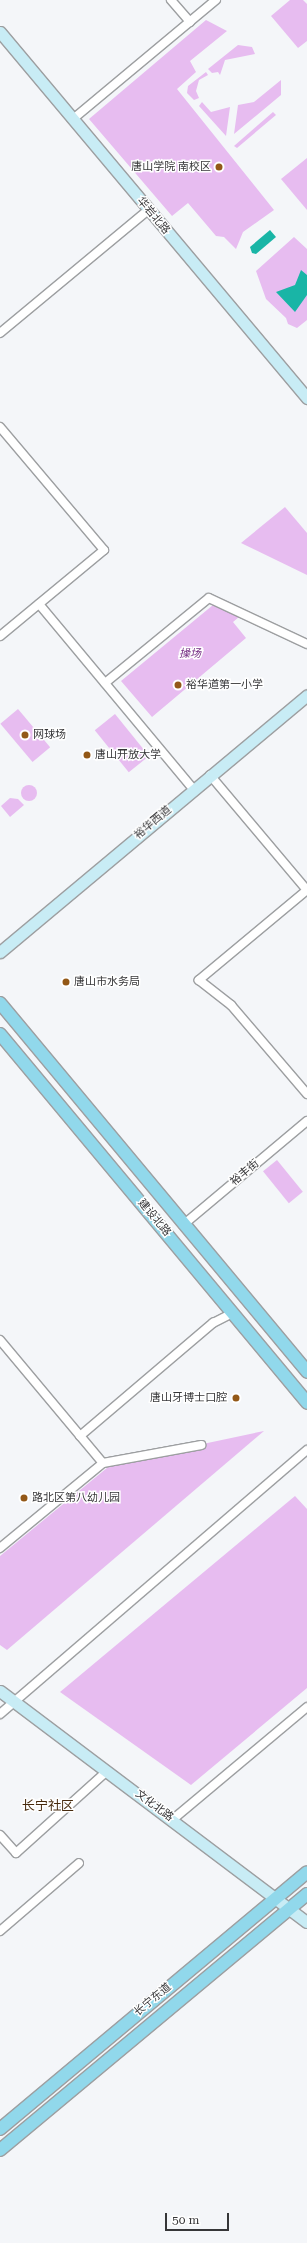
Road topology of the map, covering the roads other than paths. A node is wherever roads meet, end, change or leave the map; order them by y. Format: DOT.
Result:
graph roads {
  1 [pos="171,0"];
  2 [pos="216,0"];
  3 [pos="190,22"];
  4 [pos="0,32"];
  5 [pos="73,119"];
  6 [pos="148,210"];
  7 [pos="0,333"];
  8 [pos="307,398"];
  9 [pos="0,427"];
  10 [pos="39,604"];
  11 [pos="0,636"];
  12 [pos="307,644"];
  13 [pos="105,683"];
  14 [pos="307,695"];
  15 [pos="210,775"];
  16 [pos="193,789"];
  17 [pos="307,890"];
  18 [pos="0,952"];
  19 [pos="0,1003"];
  20 [pos="0,1034"];
  21 [pos="307,1094"];
  22 [pos="307,1121"];
  23 [pos="184,1225"];
  24 [pos="233,1314"];
  25 [pos="0,1340"];
  26 [pos="307,1372"];
  27 [pos="307,1403"];
  28 [pos="80,1436"];
  29 [pos="201,1445"];
  30 [pos="307,1450"];
  31 [pos="103,1463"];
  32 [pos="0,1548"];
  33 [pos="0,1691"];
  34 [pos="14,1701"];
  35 [pos="307,1707"];
  36 [pos="0,1714"];
  37 [pos="107,1771"];
  38 [pos="172,1820"];
  39 [pos="0,1835"];
  40 [pos="79,1863"];
  41 [pos="307,1872"];
  42 [pos="307,1894"];
  43 [pos="276,1898"];
  44 [pos="289,1909"];
  45 [pos="307,1922"];
  46 [pos="0,1931"];
  47 [pos="0,2129"];
  48 [pos="0,2150"];
  1 -- 3 [label="street"];
  2 -- 3 [label="street"];
  3 -- 5 [label="street"];
  4 -- 5 [label="street, 华岩北路"];
  5 -- 6 [label="street, 华岩北路"];
  6 -- 7 [label="street"];
  6 -- 8 [label="street, 华岩北路"];
  9 -- 10 [label="street"];
  10 -- 11 [label="street"];
  10 -- 13 [label="street"];
  12 -- 13 [label="street"];
  13 -- 16 [label="street"];
  14 -- 15 [label="street, 裕华西道"];
  15 -- 16 [label="street, 裕华西道"];
  15 -- 17 [label="street"];
  16 -- 18 [label="street, 裕华西道"];
  17 -- 21 [label="street"];
  19 -- 23 [label="main road, 建设北路"];
  20 -- 24 [label="main road, 建设北路"];
  22 -- 23 [label="street, 裕丰街"];
  23 -- 26 [label="main road, 建设北路"];
  24 -- 27 [label="main road, 建设北路"];
  24 -- 28 [label="street"];
  25 -- 28 [label="street"];
  28 -- 31 [label="street"];
  29 -- 31 [label="street"];
  30 -- 34 [label="street"];
  31 -- 32 [label="street"];
  33 -- 34 [label="street, 文化北路"];
  34 -- 36 [label="street"];
  34 -- 37 [label="street, 文化北路"];
  35 -- 38 [label="street"];
  37 -- 38 [label="street, 文化北路"];
  37 -- 39 [label="street"];
  38 -- 43 [label="street, 文化北路"];
  40 -- 46 [label="street"];
  41 -- 43 [label="main road, 长宁东道"];
  42 -- 44 [label="main road, 长宁东道"];
  43 -- 44 [label="street, 文化北路"];
  43 -- 47 [label="main road, 长宁东道"];
  44 -- 45 [label="street, 文化北路"];
  44 -- 48 [label="main road, 长宁东道"];
}
